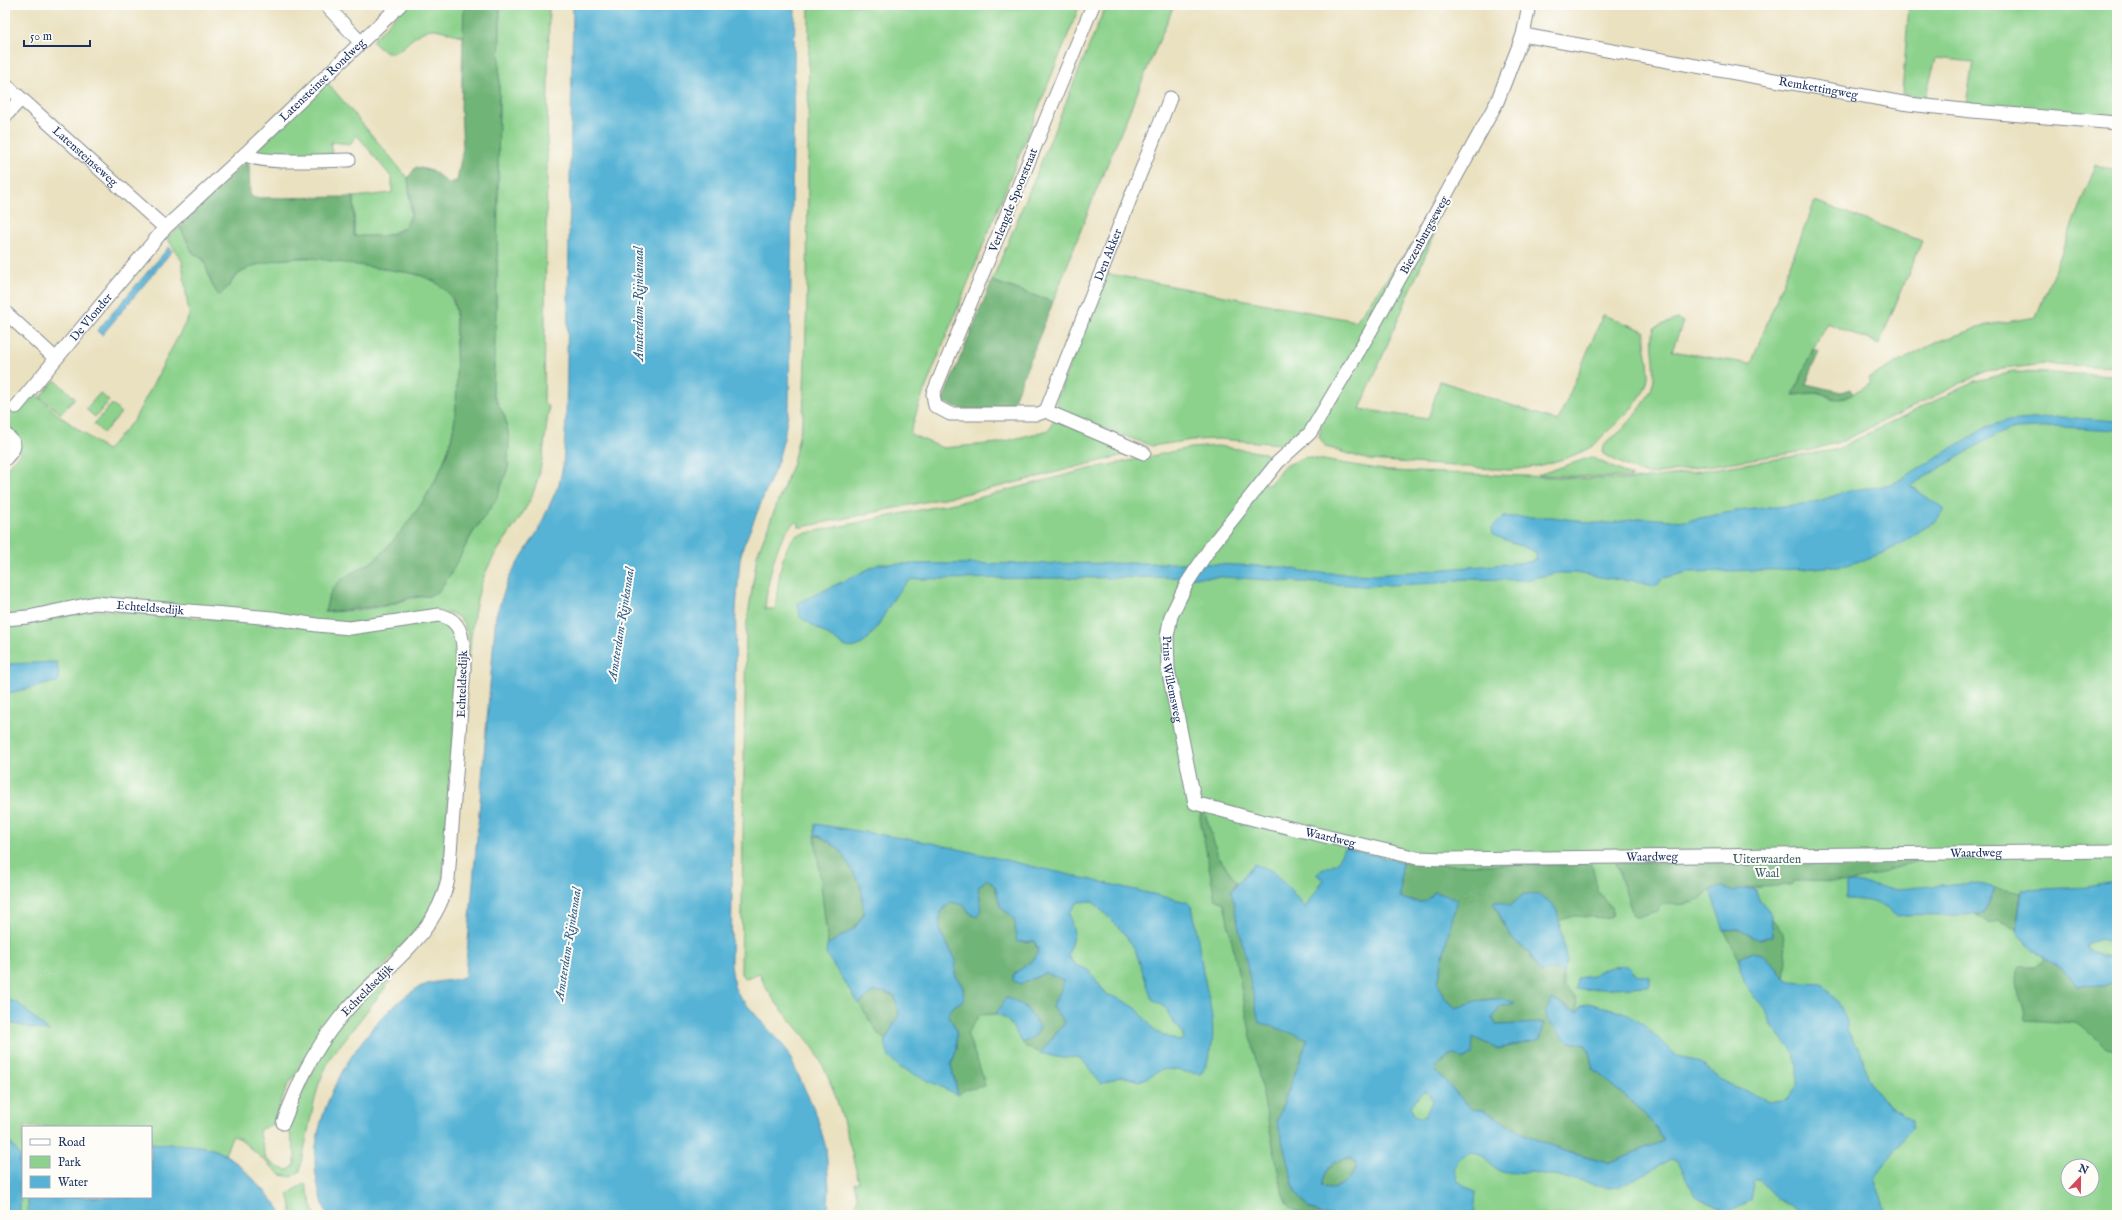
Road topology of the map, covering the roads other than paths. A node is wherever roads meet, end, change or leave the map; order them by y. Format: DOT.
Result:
graph roads {
  1 [pos="326,5"];
  2 [pos="400,5"];
  3 [pos="1093,5"];
  4 [pos="1529,5"];
  5 [pos="1523,35"];
  6 [pos="361,43"];
  7 [pos="5,84"];
  8 [pos="1170,98"];
  9 [pos="21,100"];
  10 [pos="5,116"];
  11 [pos="2117,123"];
  12 [pos="245,154"];
  13 [pos="349,160"];
  14 [pos="165,228"];
  15 [pos="5,312"];
  16 [pos="55,358"];
  17 [pos="16,406"];
  18 [pos="1046,411"];
  19 [pos="5,434"];
  20 [pos="1292,451"];
  21 [pos="1144,453"];
  22 [pos="5,459"];
  23 [pos="5,620"];
  24 [pos="1195,803"];
  25 [pos="2117,851"];
  26 [pos="283,1123"];
  1 -- 6 [label="street"];
  2 -- 6 [label="street, Latensteinse Rondweg"];
  3 -- 18 [label="street, Verlengde Spoorstraat"];
  4 -- 5 [label="street, Biezenburgseweg"];
  5 -- 11 [label="street, Remkettingweg"];
  5 -- 20 [label="street, Biezenburgseweg"];
  6 -- 12 [label="street, Latensteinse Rondweg"];
  7 -- 9 [label="street, Latensteinseweg"];
  8 -- 18 [label="street, Den Akker"];
  9 -- 10 [label="street"];
  9 -- 14 [label="street, Latensteinseweg"];
  12 -- 13 [label="street"];
  12 -- 14 [label="street, Latensteinse Rondweg"];
  14 -- 16 [label="street, De Vlonder"];
  15 -- 16 [label="street"];
  16 -- 17 [label="street, De Vlonder"];
  18 -- 21 [label="street"];
  19 -- 22 [label="street"];
  20 -- 24 [label="street, Prins Willemsweg"];
  23 -- 26 [label="street, Echteldsedijk"];
  24 -- 25 [label="street, Waardweg"];
}
